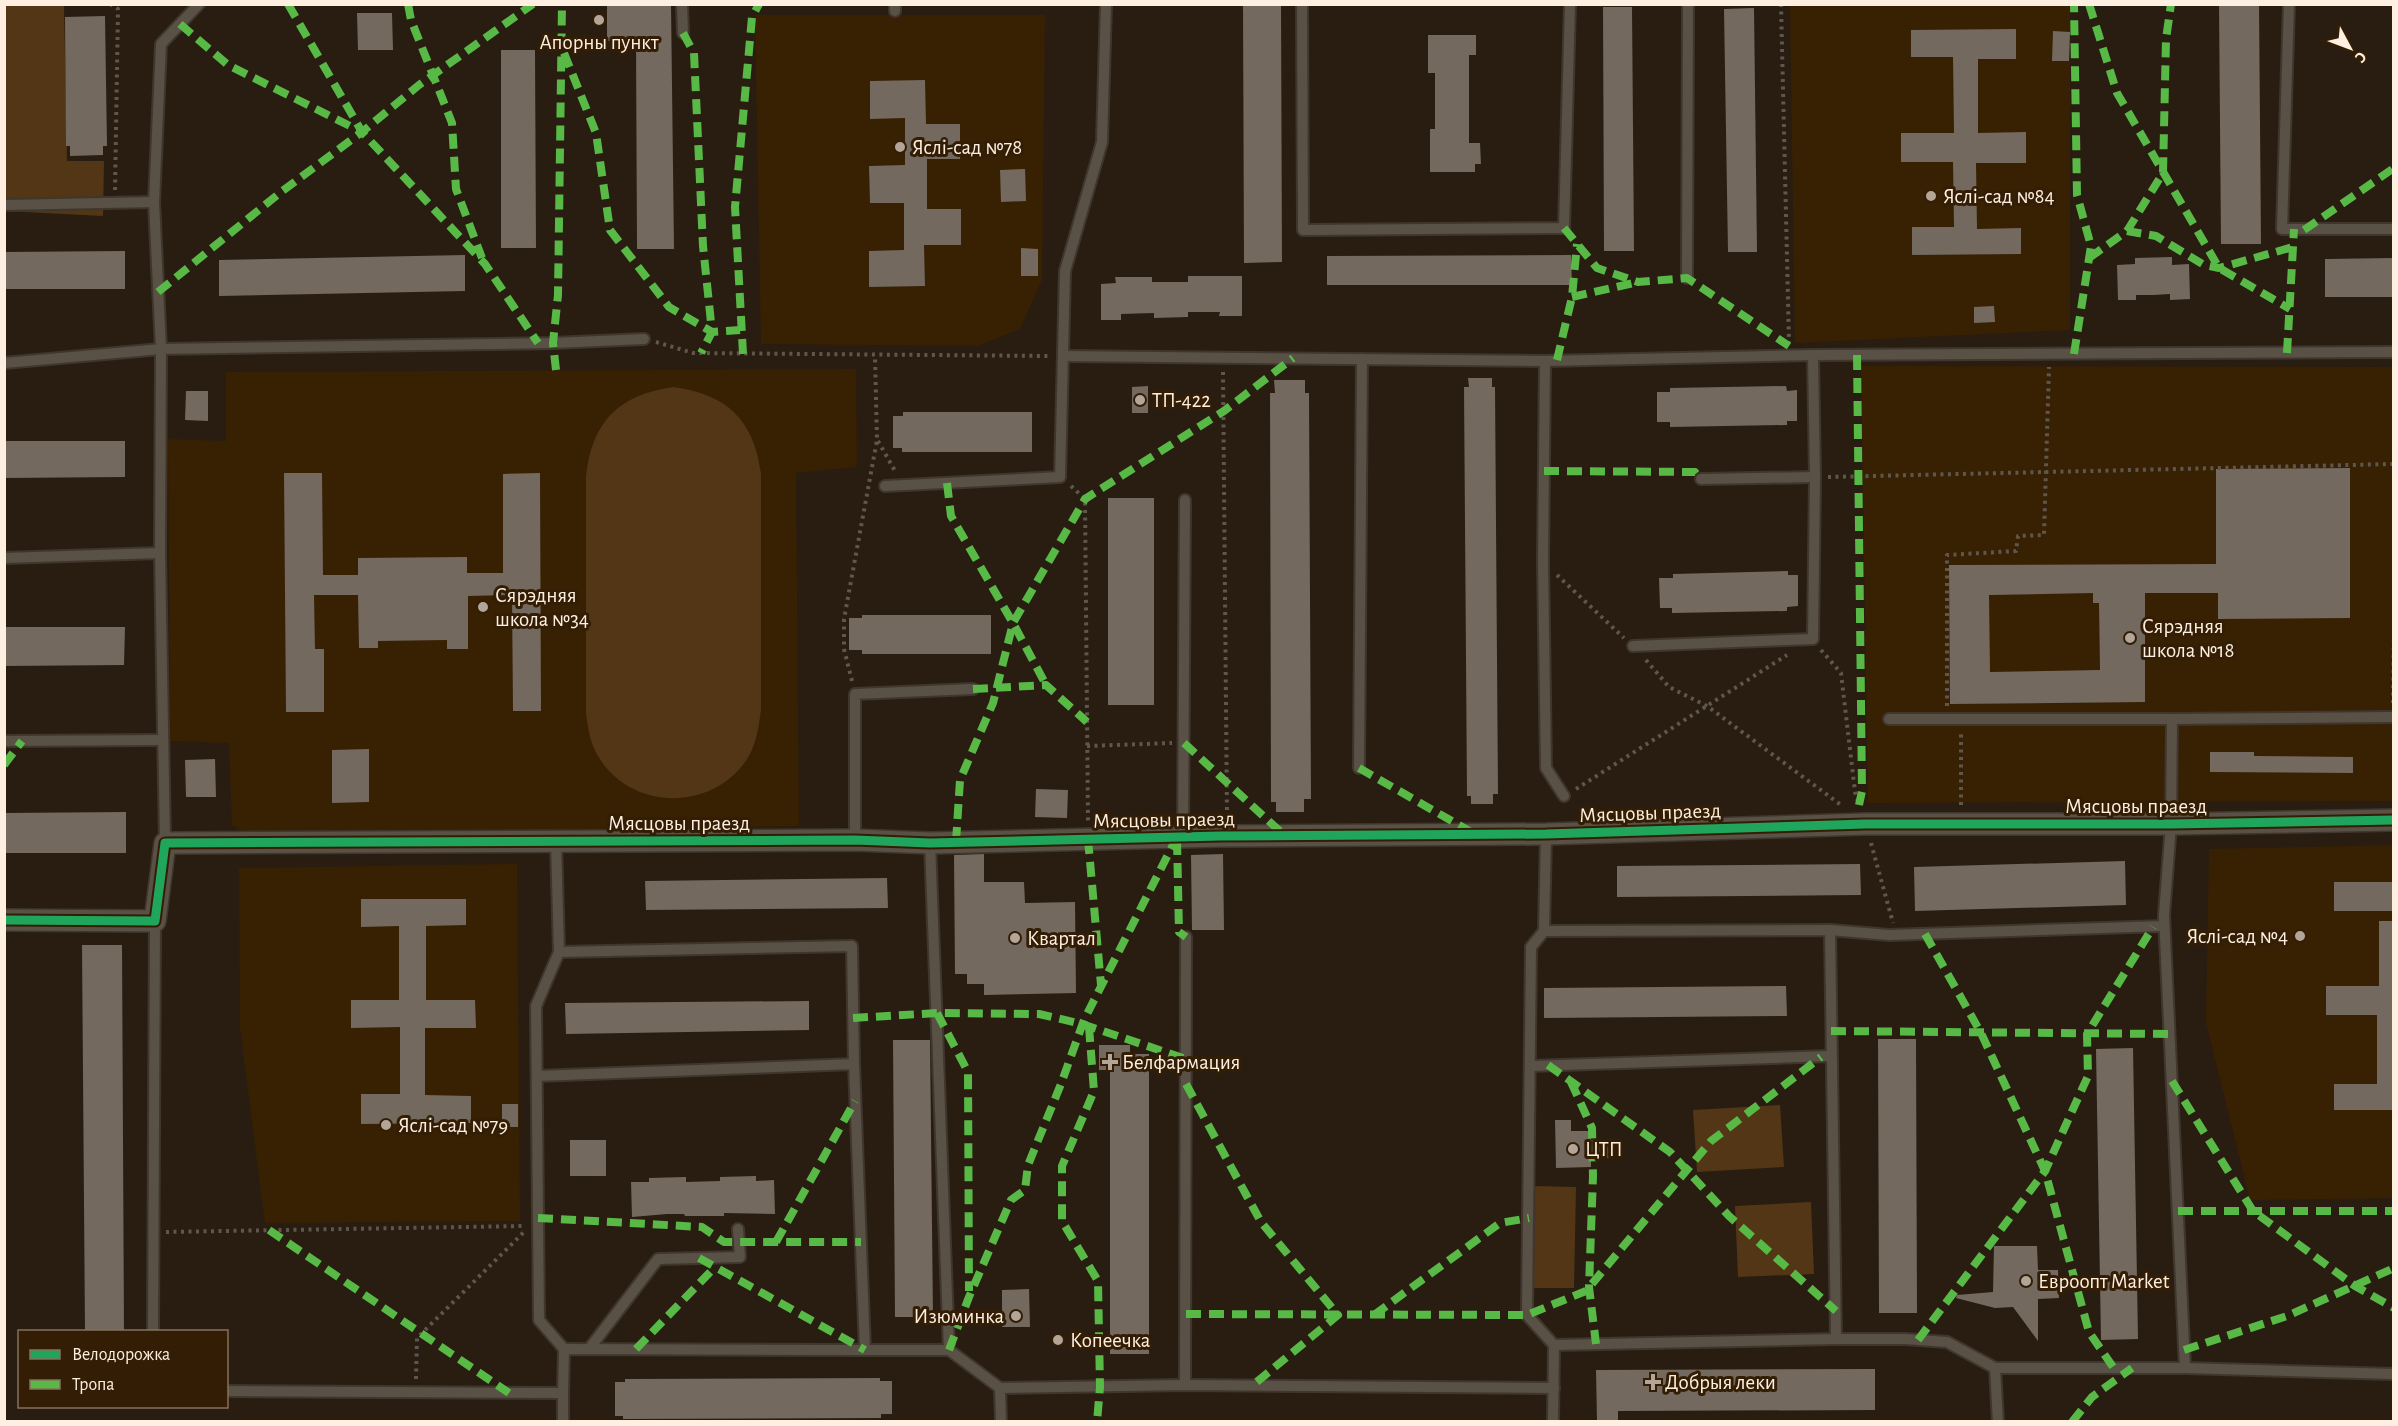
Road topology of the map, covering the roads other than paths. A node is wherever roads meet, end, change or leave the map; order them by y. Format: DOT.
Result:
graph roads {
  1 [pos="199,4"];
  2 [pos="682,4"];
  3 [pos="1106,4"];
  4 [pos="1302,4"];
  5 [pos="1570,4"];
  6 [pos="1688,4"];
  7 [pos="2289,4"];
  8 [pos="683,33"];
  9 [pos="154,202"];
  10 [pos="4,205"];
  11 [pos="2394,228"];
  12 [pos="1687,278"];
  13 [pos="644,339"];
  14 [pos="161,349"];
  15 [pos="2394,352"];
  16 [pos="1813,355"];
  17 [pos="1064,356"];
  18 [pos="1362,359"];
  19 [pos="1545,361"];
  20 [pos="4,363"];
  21 [pos="1815,477"];
  22 [pos="1701,480"];
  23 [pos="885,486"];
  24 [pos="1185,500"];
  25 [pos="160,553"];
  26 [pos="4,558"];
  27 [pos="1633,646"];
  28 [pos="973,689"];
  29 [pos="2393,717"];
  30 [pos="1889,719"];
  31 [pos="2172,719"];
  32 [pos="162,740"];
  33 [pos="4,741"];
  34 [pos="1359,768"];
  35 [pos="1564,796"];
  36 [pos="2394,820"];
  37 [pos="2170,824"];
  38 [pos="1546,834"];
  39 [pos="1183,837"];
  40 [pos="855,840"];
  41 [pos="556,842"];
  42 [pos="165,843"];
  43 [pos="930,843"];
  44 [pos="2164,915"];
  45 [pos="4,920"];
  46 [pos="155,921"];
  47 [pos="1830,930"];
  48 [pos="1544,931"];
  49 [pos="1186,937"];
  50 [pos="559,952"];
  51 [pos="1831,1056"];
  52 [pos="854,1064"];
  53 [pos="1531,1066"];
  54 [pos="537,1077"];
  55 [pos="738,1229"];
  56 [pos="153,1330"];
  57 [pos="1836,1339"];
  58 [pos="1554,1346"];
  59 [pos="564,1349"];
  60 [pos="589,1349"];
  61 [pos="865,1350"];
  62 [pos="949,1350"];
  63 [pos="1995,1368"];
  64 [pos="2185,1368"];
  65 [pos="2394,1374"];
  66 [pos="1185,1385"];
  67 [pos="1000,1388"];
  68 [pos="1554,1388"];
  69 [pos="228,1391"];
  70 [pos="563,1393"];
  71 [pos="563,1422"];
  72 [pos="1001,1422"];
  73 [pos="1553,1422"];
  74 [pos="1998,1422"];
  1 -- 9 [label="lane"];
  2 -- 8 [label="lane"];
  3 -- 17 [label="lane"];
  4 -- 5 [label="lane"];
  6 -- 12 [label="lane"];
  7 -- 11 [label="lane"];
  9 -- 10 [label="lane"];
  9 -- 14 [label="lane"];
  13 -- 14 [label="lane"];
  14 -- 20 [label="lane"];
  14 -- 25 [label="lane"];
  15 -- 16 [label="lane"];
  16 -- 19 [label="lane"];
  16 -- 21 [label="lane"];
  17 -- 18 [label="lane"];
  17 -- 23 [label="lane"];
  18 -- 19 [label="lane"];
  18 -- 34 [label="lane"];
  19 -- 35 [label="lane"];
  21 -- 22 [label="lane"];
  21 -- 27 [label="lane"];
  24 -- 39 [label="lane"];
  25 -- 26 [label="lane"];
  25 -- 32 [label="lane"];
  28 -- 40 [label="lane"];
  29 -- 31 [label="lane"];
  30 -- 31 [label="lane"];
  31 -- 37 [label="lane"];
  32 -- 33 [label="lane"];
  32 -- 42 [label="lane"];
  36 -- 37 [label="street, Мясцовы праезд"];
  37 -- 38 [label="street, Мясцовы праезд"];
  37 -- 44 [label="lane"];
  38 -- 39 [label="street, Мясцовы праезд"];
  38 -- 48 [label="lane"];
  39 -- 43 [label="street, Мясцовы праезд"];
  40 -- 41 [label="street, Мясцовы праезд"];
  40 -- 43 [label="street, Мясцовы праезд"];
  41 -- 42 [label="street, Мясцовы праезд"];
  41 -- 50 [label="lane"];
  42 -- 46 [label="street"];
  43 -- 62 [label="lane"];
  44 -- 47 [label="lane"];
  44 -- 64 [label="lane"];
  45 -- 46 [label="street"];
  46 -- 56 [label="lane"];
  47 -- 48 [label="lane"];
  47 -- 51 [label="lane"];
  48 -- 53 [label="lane"];
  49 -- 66 [label="lane"];
  50 -- 52 [label="lane"];
  50 -- 54 [label="lane"];
  51 -- 53 [label="lane"];
  51 -- 57 [label="lane"];
  52 -- 54 [label="lane"];
  52 -- 61 [label="lane"];
  53 -- 58 [label="lane"];
  54 -- 59 [label="lane"];
  55 -- 60 [label="lane"];
  57 -- 58 [label="lane"];
  57 -- 63 [label="lane"];
  58 -- 68 [label="lane"];
  59 -- 60 [label="lane"];
  59 -- 70 [label="lane"];
  60 -- 61 [label="lane"];
  61 -- 62 [label="lane"];
  62 -- 67 [label="lane"];
  63 -- 64 [label="lane"];
  63 -- 74 [label="lane"];
  64 -- 65 [label="lane"];
  66 -- 67 [label="lane"];
  66 -- 68 [label="lane"];
  67 -- 72 [label="lane"];
  68 -- 73 [label="lane"];
  69 -- 70 [label="lane"];
  70 -- 71 [label="lane"];
}
